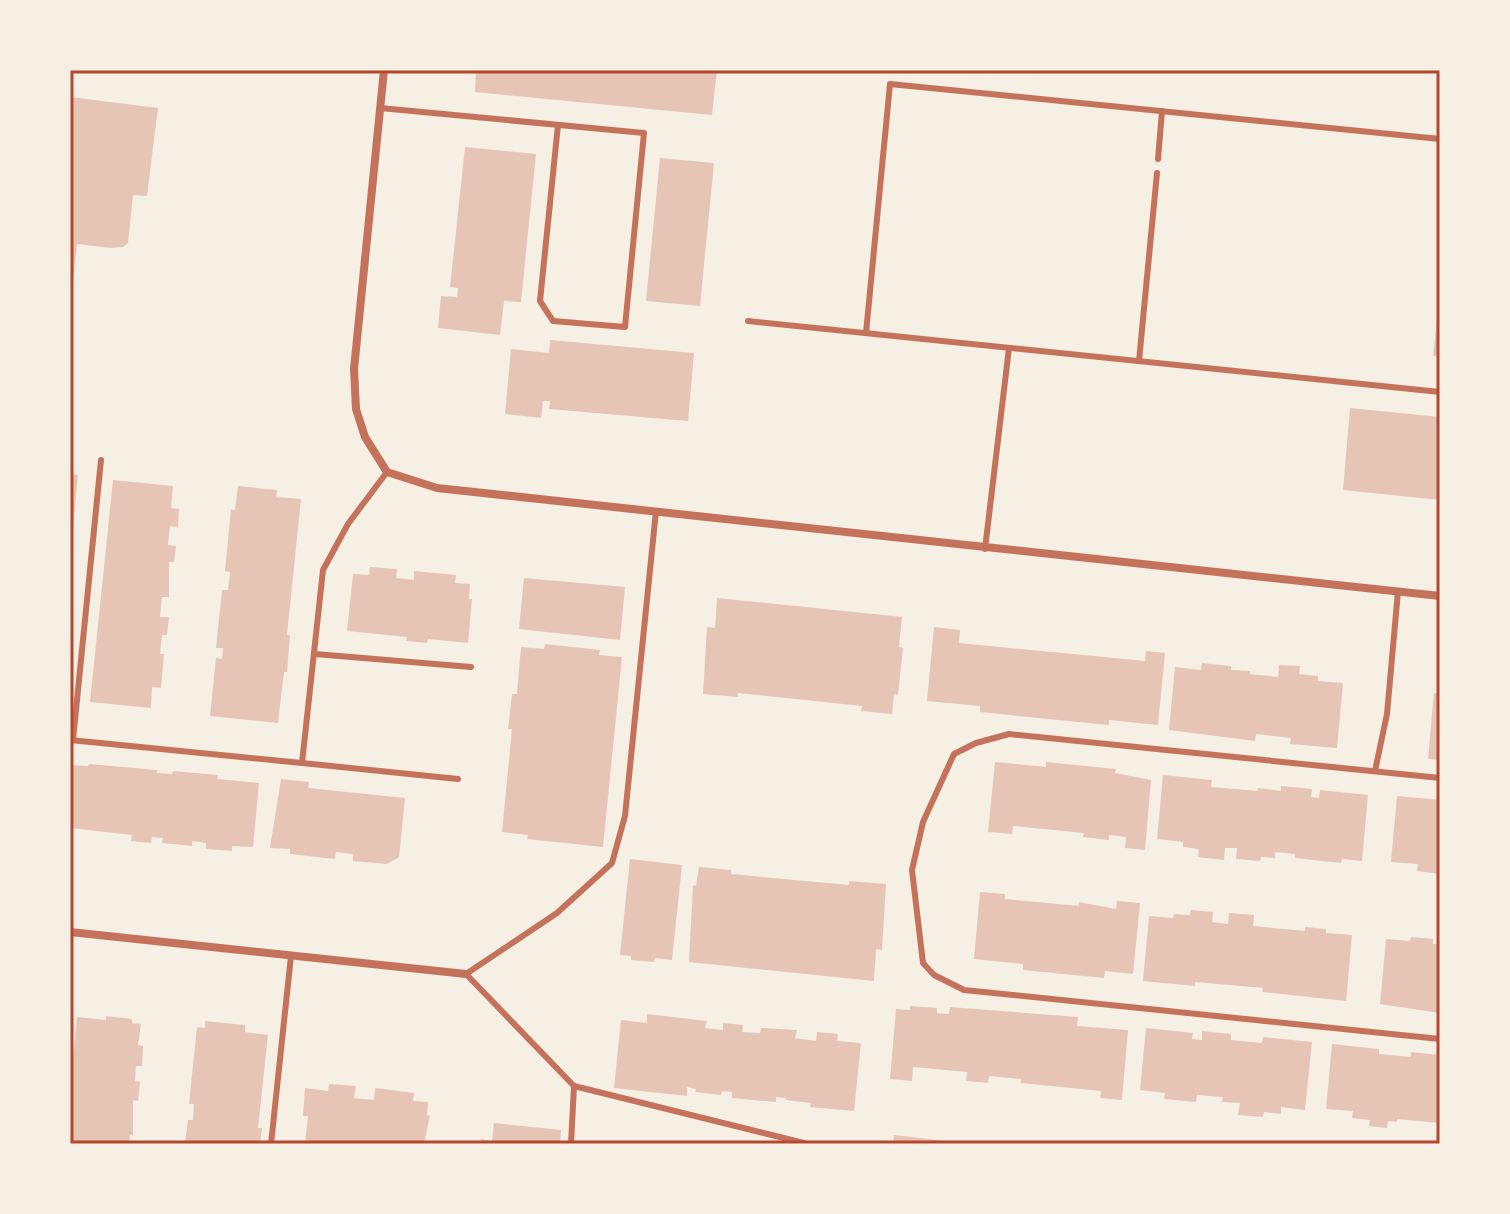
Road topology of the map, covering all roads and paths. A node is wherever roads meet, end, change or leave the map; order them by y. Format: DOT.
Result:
graph roads {
  1 [pos="384,70"];
  2 [pos="380,108"];
  3 [pos="1162,111"];
  4 [pos="558,125"];
  5 [pos="1440,139"];
  6 [pos="1158,159"];
  7 [pos="1157,173"];
  8 [pos="748,321"];
  9 [pos="866,333"];
  10 [pos="1009,348"];
  11 [pos="1139,361"];
  12 [pos="1440,392"];
  13 [pos="101,460"];
  14 [pos="387,472"];
  15 [pos="656,511"];
  16 [pos="985,549"];
  17 [pos="1398,591"];
  18 [pos="1440,596"];
  19 [pos="315,654"];
  20 [pos="471,667"];
  21 [pos="72,740"];
  22 [pos="302,763"];
  23 [pos="1375,771"];
  24 [pos="1440,778"];
  25 [pos="458,779"];
  26 [pos="70,932"];
  27 [pos="291,956"];
  28 [pos="466,974"];
  29 [pos="1440,1039"];
  30 [pos="574,1086"];
  31 [pos="271,1144"];
  32 [pos="571,1144"];
  33 [pos="808,1144"];
  1 -- 2 [label="street"];
  2 -- 4 [label="lane"];
  2 -- 14 [label="street"];
  3 -- 5 [label="lane"];
  3 -- 6 [label="lane"];
  3 -- 9 [label="lane"];
  4 -- 4 [label="lane"];
  7 -- 11 [label="lane"];
  8 -- 9 [label="lane"];
  9 -- 10 [label="lane"];
  10 -- 11 [label="lane"];
  10 -- 16 [label="lane"];
  11 -- 12 [label="lane"];
  13 -- 21 [label="lane"];
  14 -- 15 [label="street"];
  14 -- 19 [label="lane"];
  15 -- 16 [label="street"];
  15 -- 28 [label="lane"];
  16 -- 17 [label="street"];
  17 -- 18 [label="street"];
  17 -- 23 [label="lane"];
  19 -- 20 [label="lane"];
  19 -- 22 [label="lane"];
  21 -- 22 [label="lane"];
  22 -- 25 [label="lane"];
  23 -- 24 [label="lane"];
  23 -- 29 [label="lane"];
  26 -- 27 [label="street"];
  27 -- 28 [label="street"];
  27 -- 31 [label="lane"];
  28 -- 30 [label="lane"];
  30 -- 32 [label="lane"];
  30 -- 33 [label="lane"];
}
